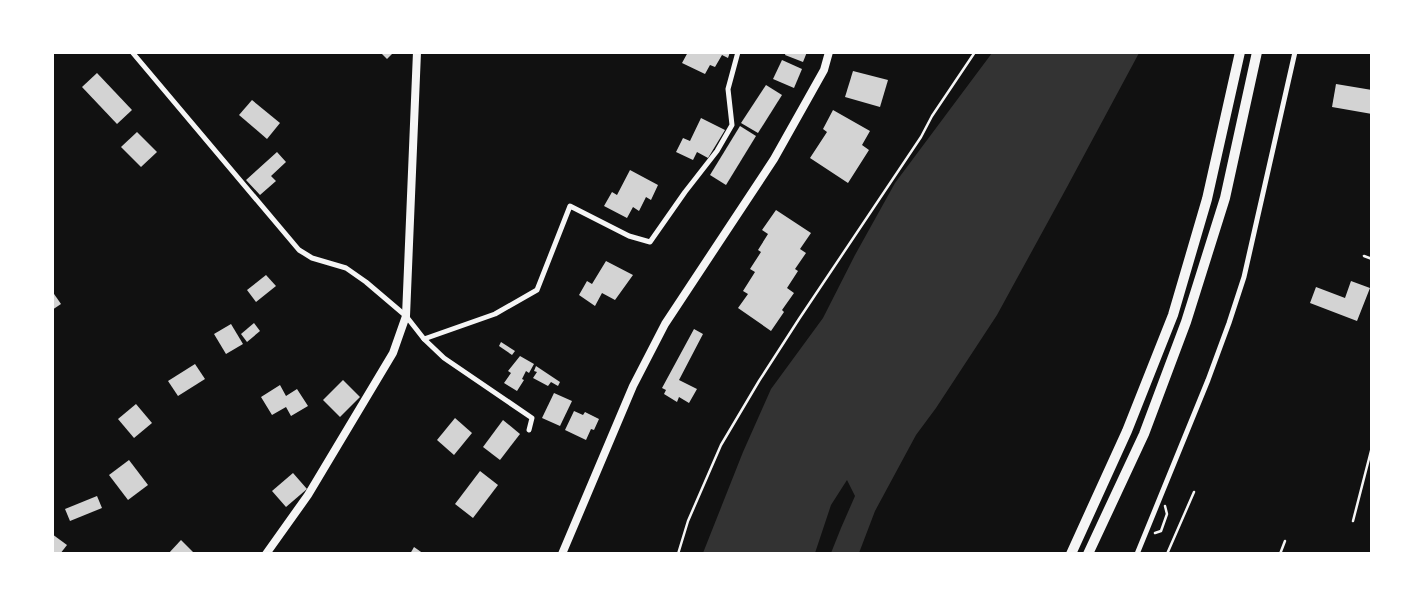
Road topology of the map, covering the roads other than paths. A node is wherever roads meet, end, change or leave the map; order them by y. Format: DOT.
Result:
graph roads {
  1 [pos="132,52"];
  2 [pos="417,52"];
  3 [pos="738,52"];
  4 [pos="829,52"];
  5 [pos="1240,52"];
  6 [pos="1257,52"];
  7 [pos="1295,52"];
  8 [pos="1364,256"];
  9 [pos="1371,259"];
  10 [pos="406,316"];
  11 [pos="424,340"];
  12 [pos="529,430"];
  13 [pos="1371,447"];
  14 [pos="1194,492"];
  15 [pos="1353,521"];
  16 [pos="1284,541"];
  17 [pos="266,554"];
  18 [pos="562,554"];
  19 [pos="1071,554"];
  20 [pos="1088,554"];
  21 [pos="1137,554"];
  22 [pos="1167,554"];
  23 [pos="1280,554"];
  1 -- 10 [label="street"];
  2 -- 10 [label="main road"];
  3 -- 11 [label="street"];
  4 -- 18 [label="main road"];
  5 -- 19 [label="highway"];
  6 -- 20 [label="highway"];
  7 -- 21 [label="street"];
  8 -- 9 [label="lane"];
  10 -- 11 [label="street"];
  10 -- 17 [label="main road"];
  11 -- 12 [label="street"];
  13 -- 15 [label="lane"];
  14 -- 22 [label="lane"];
  16 -- 23 [label="lane"];
}
